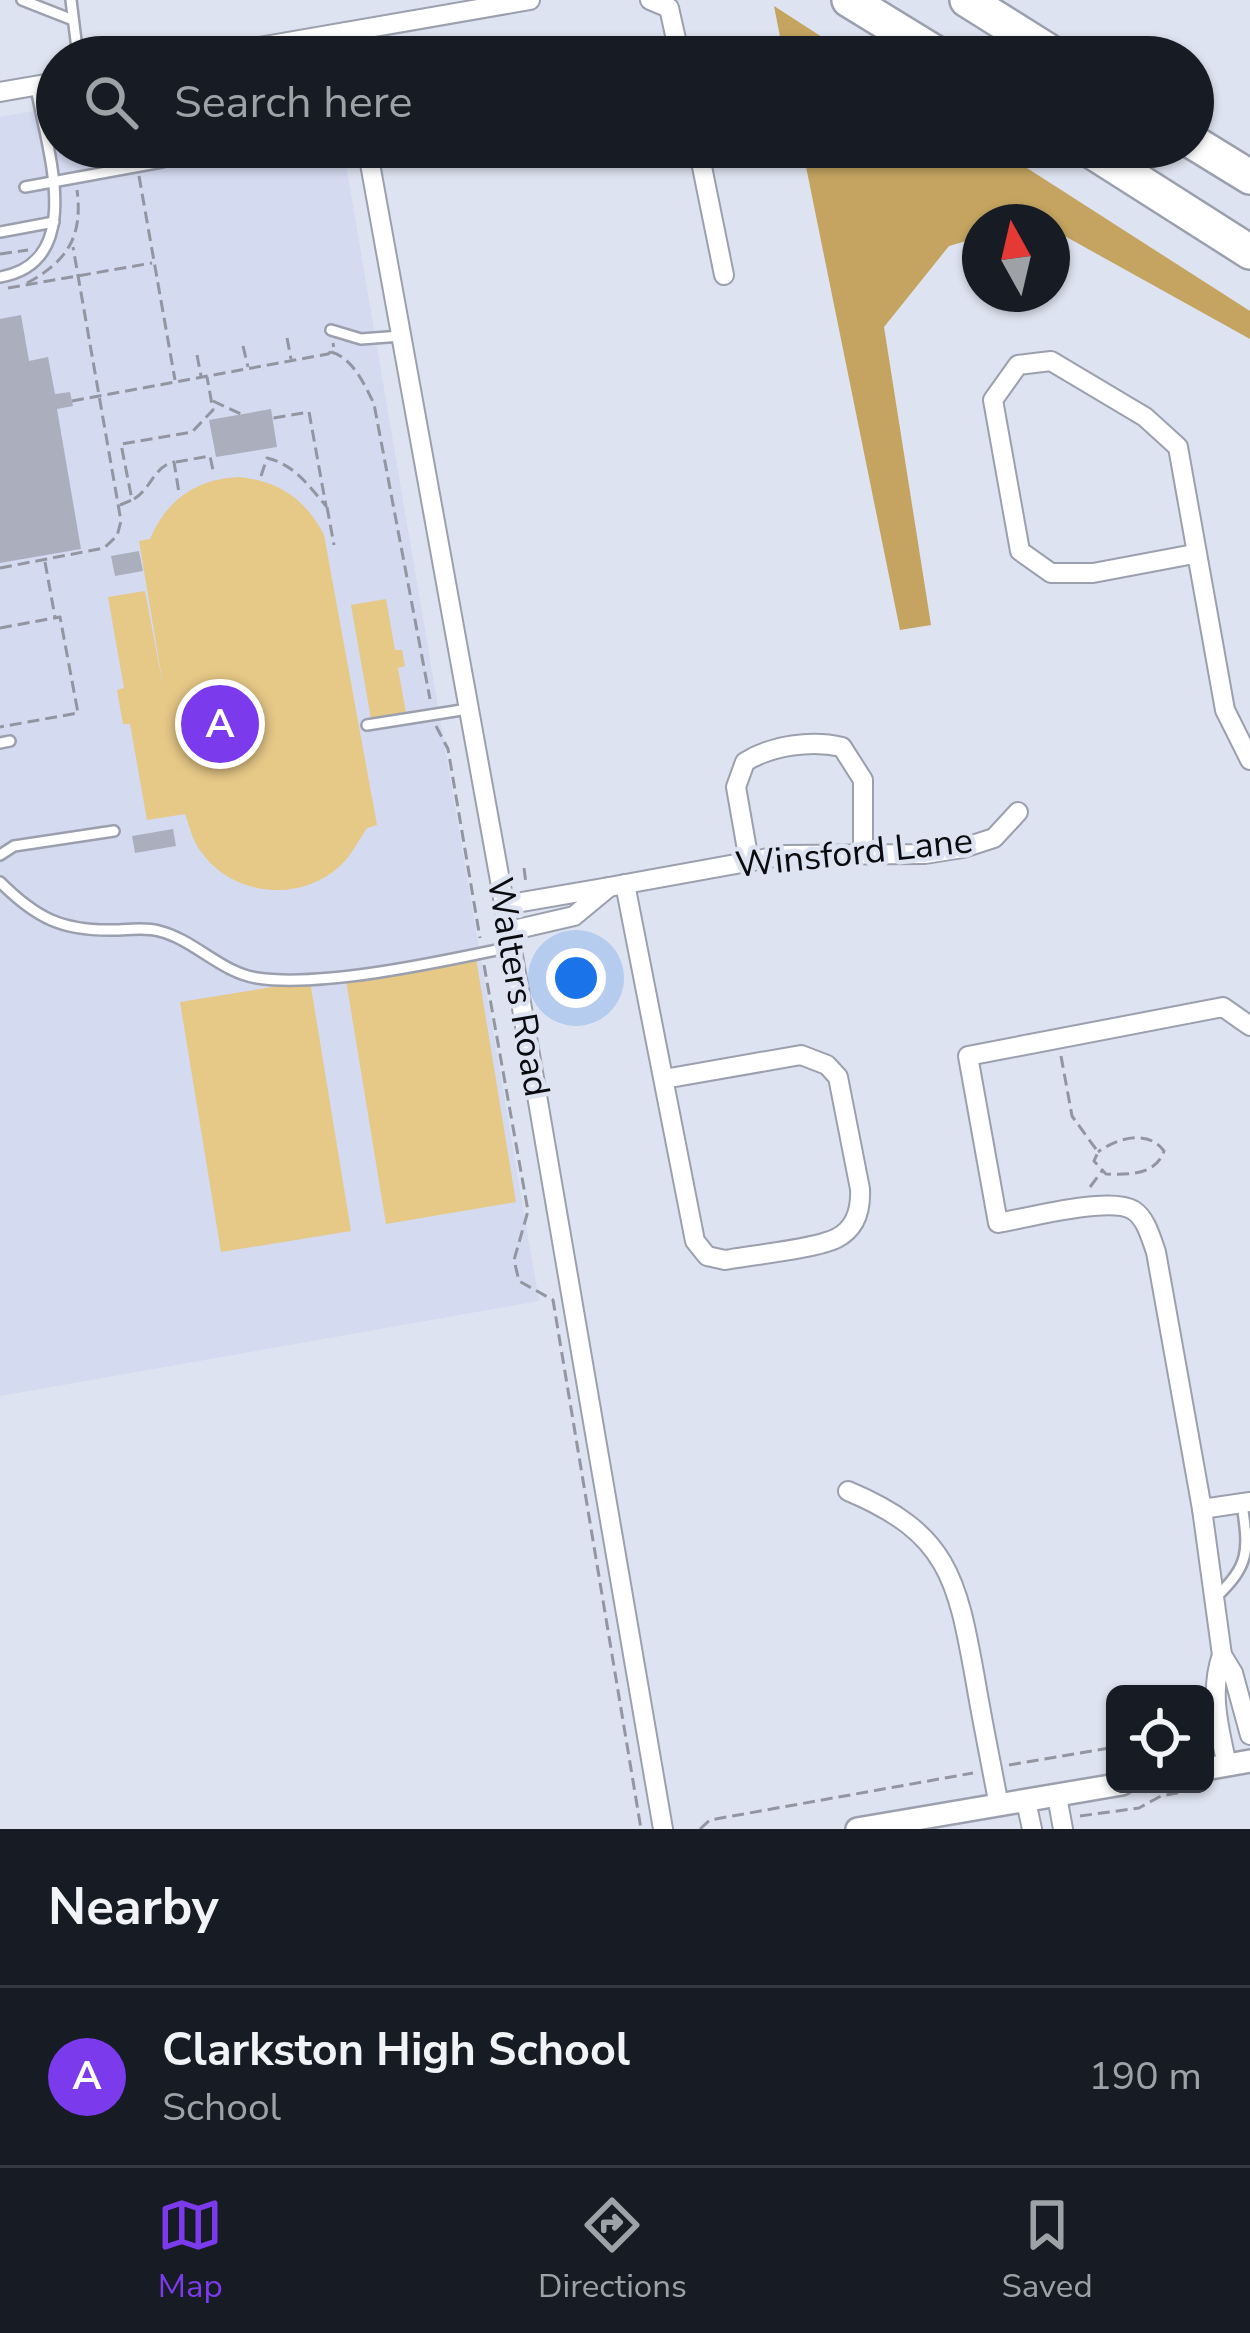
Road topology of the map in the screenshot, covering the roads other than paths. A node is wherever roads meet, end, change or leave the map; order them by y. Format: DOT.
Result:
graph roads {
  1 [pos="22,0"];
  2 [pos="71,0"];
  3 [pos="530,0"];
  4 [pos="650,0"];
  5 [pos="849,0"];
  6 [pos="967,0"];
  7 [pos="73,20"];
  8 [pos="346,32"];
  9 [pos="75,36"];
  10 [pos="323,36"];
  11 [pos="347,36"];
  12 [pos="675,36"];
  13 [pos="908,36"];
  14 [pos="1024,36"];
  15 [pos="35,86"];
  16 [pos="0,92"];
  17 [pos="36,92"];
  18 [pos="1214,155"];
  19 [pos="50,168"];
  20 [pos="129,168"];
  21 [pos="371,168"];
  22 [pos="702,168"];
  23 [pos="1118,168"];
  24 [pos="1250,177"];
  25 [pos="52,182"];
  26 [pos="26,188"];
  27 [pos="54,222"];
  28 [pos="0,232"];
  29 [pos="1250,252"];
  30 [pos="724,275"];
  31 [pos="0,277"];
  32 [pos="331,330"];
  33 [pos="401,336"];
  34 [pos="1195,554"];
  35 [pos="469,709"];
  36 [pos="367,725"];
  37 [pos="1250,760"];
  38 [pos="1018,812"];
  39 [pos="114,831"];
  40 [pos="863,854"];
  41 [pos="0,855"];
  42 [pos="749,860"];
  43 [pos="0,883"];
  44 [pos="617,886"];
  45 [pos="505,905"];
  46 [pos="510,939"];
  47 [pos="1250,1026"];
  48 [pos="664,1079"];
  49 [pos="848,1491"];
  50 [pos="1246,1502"];
  51 [pos="1202,1509"];
  52 [pos="1214,1599"];
  53 [pos="1222,1655"];
  54 [pos="1250,1736"];
  55 [pos="1222,1770"];
  56 [pos="1106,1787"];
  57 [pos="1057,1796"];
  58 [pos="1026,1801"];
  59 [pos="999,1806"];
  60 [pos="1072,1823"];
  61 [pos="663,1829"];
  62 [pos="857,1829"];
  63 [pos="1032,1829"];
  1 -- 7 [label="lane"];
  2 -- 7 [label="lane"];
  3 -- 8 [label="street"];
  4 -- 12 [label="street"];
  5 -- 13 [label="highway"];
  6 -- 14 [label="highway"];
  7 -- 9 [label="lane"];
  8 -- 10 [label="street"];
  8 -- 11 [label="street"];
  15 -- 16 [label="street"];
  15 -- 17 [label="lane"];
  18 -- 24 [label="highway"];
  19 -- 25 [label="lane"];
  20 -- 25 [label="lane"];
  21 -- 33 [label="street, Walters Road"];
  22 -- 30 [label="street"];
  23 -- 29 [label="highway"];
  25 -- 26 [label="lane"];
  25 -- 27 [label="lane"];
  27 -- 28 [label="lane"];
  27 -- 31 [label="lane"];
  32 -- 33 [label="lane"];
  33 -- 35 [label="street, Walters Road"];
  34 -- 34 [label="street"];
  34 -- 37 [label="street"];
  35 -- 36 [label="lane"];
  35 -- 45 [label="street, Walters Road"];
  38 -- 40 [label="street, Winsford Lane"];
  39 -- 41 [label="lane"];
  40 -- 42 [label="street, Winsford Lane"];
  40 -- 42 [label="street"];
  42 -- 44 [label="street, Winsford Lane"];
  43 -- 46 [label="lane"];
  44 -- 45 [label="street, Winsford Lane"];
  44 -- 46 [label="street, Winsford Lane"];
  44 -- 48 [label="street"];
  45 -- 46 [label="street, Walters Road"];
  46 -- 61 [label="street, Walters Road"];
  47 -- 51 [label="street"];
  48 -- 48 [label="street"];
  49 -- 59 [label="street"];
  50 -- 51 [label="street"];
  50 -- 52 [label="lane"];
  51 -- 52 [label="street"];
  52 -- 53 [label="street"];
  53 -- 54 [label="street"];
  53 -- 55 [label="street"];
  56 -- 57 [label="street"];
  57 -- 58 [label="street"];
  57 -- 60 [label="street"];
  58 -- 59 [label="street"];
  58 -- 63 [label="street"];
  59 -- 62 [label="street"];
}
